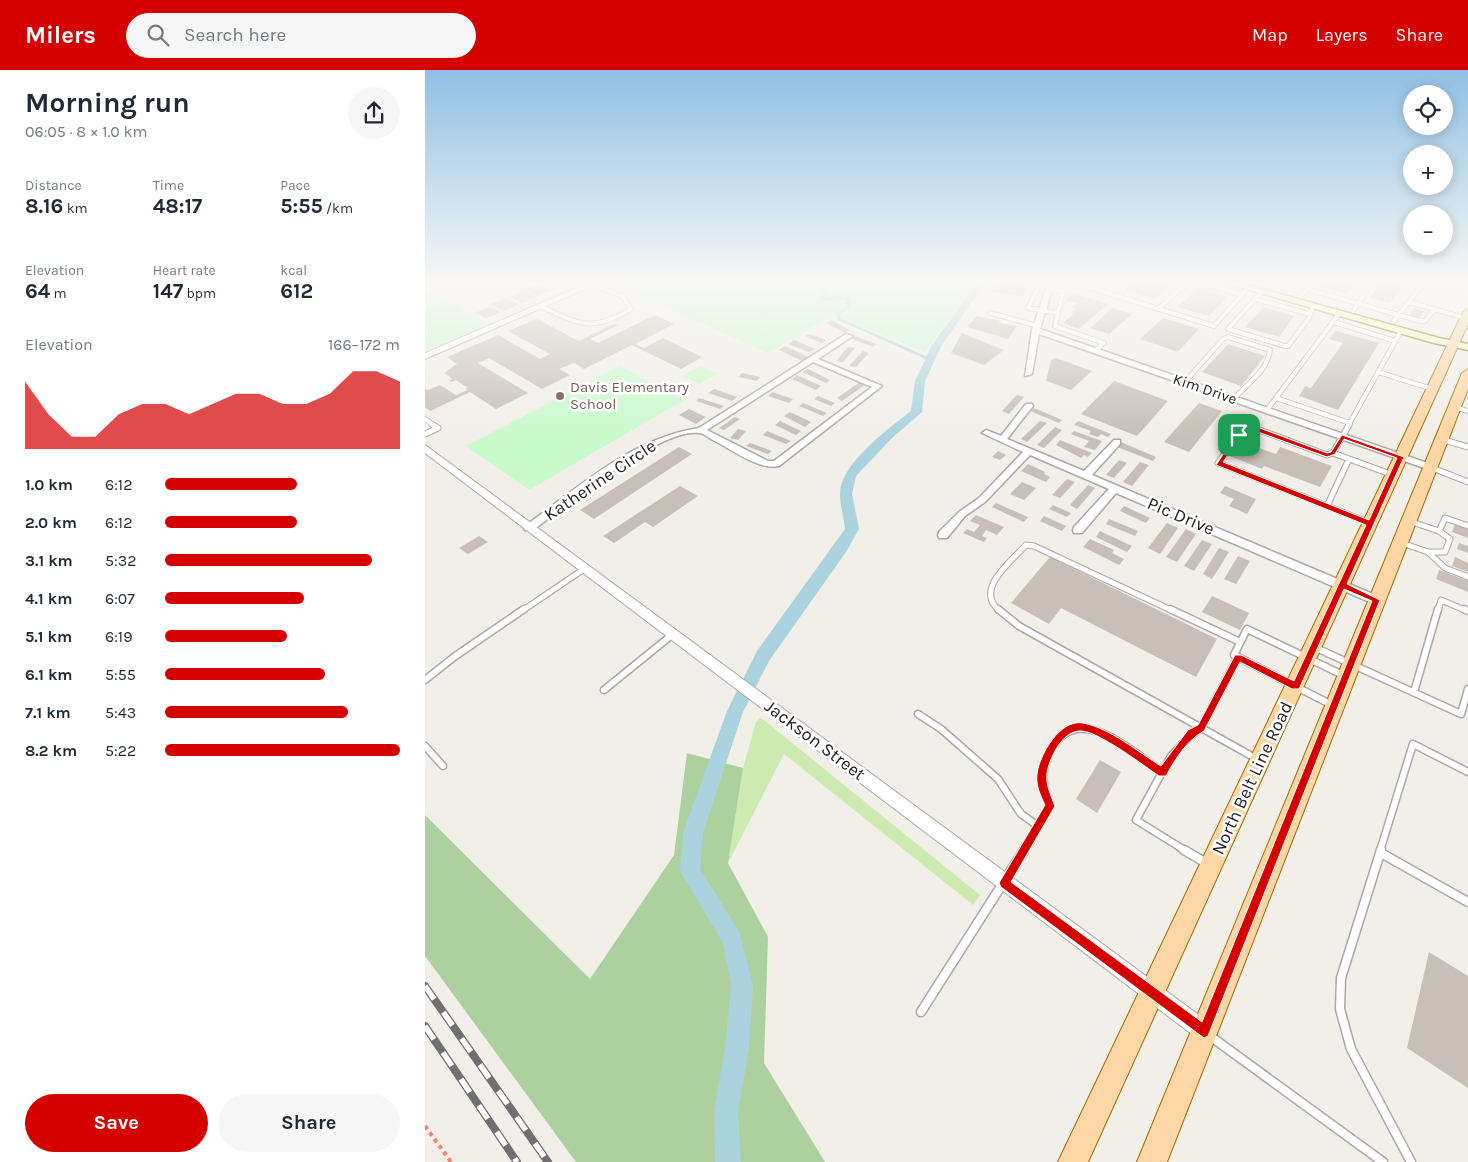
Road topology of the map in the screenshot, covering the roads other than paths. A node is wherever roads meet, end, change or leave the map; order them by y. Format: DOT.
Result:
graph roads {
  1 [pos="476,334"];
  2 [pos="1036,334"];
  3 [pos="1051,334"];
  4 [pos="1076,334"];
  5 [pos="1080,334"];
  6 [pos="1245,334"];
  7 [pos="1296,334"];
  8 [pos="1325,334"];
  9 [pos="1391,334"];
  10 [pos="1436,334"];
  11 [pos="849,336"];
  12 [pos="1398,336"];
  13 [pos="1068,341"];
  14 [pos="1461,344"];
  15 [pos="1095,350"];
  16 [pos="425,356"];
  17 [pos="812,359"];
  18 [pos="1378,372"];
  19 [pos="1468,373"];
  20 [pos="1028,374"];
  21 [pos="1185,382"];
  22 [pos="1432,389"];
  23 [pos="1276,398"];
  24 [pos="1234,399"];
  25 [pos="1029,406"];
  26 [pos="1461,409"];
  27 [pos="1267,410"];
  28 [pos="425,419"];
  29 [pos="1350,423"];
  30 [pos="701,430"];
  31 [pos="986,433"];
  32 [pos="425,434"];
  33 [pos="1342,437"];
  34 [pos="1441,439"];
  35 [pos="1002,440"];
  36 [pos="1117,442"];
  37 [pos="1468,447"];
  38 [pos="425,448"];
  39 [pos="1029,452"];
  40 [pos="1333,453"];
  41 [pos="1349,459"];
  42 [pos="1397,466"];
  43 [pos="1430,467"];
  44 [pos="1086,476"];
  45 [pos="1468,482"];
  46 [pos="1115,488"];
  47 [pos="1327,506"];
  48 [pos="1408,520"];
  49 [pos="1371,524"];
  50 [pos="1468,526"];
  51 [pos="529,528"];
  52 [pos="1078,530"];
  53 [pos="1439,530"];
  54 [pos="943,535"];
  55 [pos="1400,542"];
  56 [pos="1428,552"];
  57 [pos="584,569"];
  58 [pos="1468,577"];
  59 [pos="1343,585"];
  60 [pos="1376,600"];
  61 [pos="1468,611"];
  62 [pos="673,634"];
  63 [pos="1241,642"];
  64 [pos="1311,653"];
  65 [pos="1238,657"];
  66 [pos="1348,670"];
  67 [pos="425,680"];
  68 [pos="1295,686"];
  69 [pos="1468,689"];
  70 [pos="604,690"];
  71 [pos="1414,692"];
  72 [pos="1334,706"];
  73 [pos="918,714"];
  74 [pos="1201,728"];
  75 [pos="425,746"];
  76 [pos="1261,761"];
  77 [pos="443,766"];
  78 [pos="1162,772"];
  79 [pos="1468,772"];
  80 [pos="1038,826"];
  81 [pos="1381,853"];
  82 [pos="1211,867"];
  83 [pos="1004,883"];
  84 [pos="1468,902"];
  85 [pos="1152,995"];
  86 [pos="921,1012"];
  87 [pos="1204,1031"];
  88 [pos="1073,1162"];
  89 [pos="1152,1162"];
  90 [pos="1383,1162"];
  91 [pos="1411,1162"];
  1 -- 16 [label="street"];
  2 -- 20 [label="street"];
  3 -- 13 [label="street, Kim Drive"];
  4 -- 13 [label="lane"];
  5 -- 15 [label="lane"];
  6 -- 7 [label="lane"];
  8 -- 23 [label="lane"];
  9 -- 12 [label="main road"];
  10 -- 14 [label="main road"];
  11 -- 17 [label="street, Katherine Circle"];
  12 -- 14 [label="main road"];
  12 -- 18 [label="lane"];
  13 -- 15 [label="street, Kim Drive"];
  14 -- 22 [label="main road, North Belt Line Road"];
  15 -- 21 [label="street, Kim Drive"];
  17 -- 30 [label="street, Katherine Circle"];
  17 -- 30 [label="street"];
  18 -- 22 [label="lane"];
  18 -- 29 [label="lane"];
  19 -- 26 [label="main road"];
  21 -- 24 [label="street, Kim Drive"];
  21 -- 24 [label="lane"];
  22 -- 42 [label="main road, North Belt Line Road"];
  23 -- 27 [label="lane"];
  23 -- 29 [label="lane"];
  24 -- 27 [label="street, Kim Drive"];
  25 -- 35 [label="street"];
  26 -- 34 [label="main road"];
  27 -- 33 [label="street, Kim Drive"];
  28 -- 32 [label="lane"];
  29 -- 33 [label="lane"];
  30 -- 51 [label="street, Katherine Circle"];
  31 -- 35 [label="street, Pic Drive"];
  33 -- 40 [label="lane"];
  33 -- 42 [label="street, Kim Drive"];
  34 -- 37 [label="lane"];
  34 -- 43 [label="main road"];
  35 -- 39 [label="street, Pic Drive"];
  36 -- 44 [label="street"];
  38 -- 51 [label="street, Jackson Street"];
  39 -- 44 [label="street, Pic Drive"];
  39 -- 54 [label="street"];
  40 -- 41 [label="lane"];
  40 -- 47 [label="lane"];
  41 -- 42 [label="lane"];
  41 -- 47 [label="lane"];
  42 -- 43 [label="street, Kim Drive"];
  42 -- 49 [label="main road, North Belt Line Road"];
  43 -- 45 [label="lane"];
  43 -- 48 [label="main road"];
  44 -- 46 [label="street, Pic Drive"];
  46 -- 52 [label="street"];
  46 -- 59 [label="street, Pic Drive"];
  47 -- 49 [label="lane"];
  48 -- 53 [label="lane"];
  48 -- 55 [label="main road"];
  49 -- 59 [label="main road, North Belt Line Road"];
  50 -- 53 [label="lane"];
  51 -- 57 [label="street, Jackson Street"];
  53 -- 56 [label="lane"];
  55 -- 56 [label="lane"];
  55 -- 60 [label="main road"];
  56 -- 58 [label="lane"];
  57 -- 62 [label="street, Jackson Street"];
  57 -- 67 [label="lane"];
  59 -- 60 [label="street, Pic Drive"];
  59 -- 64 [label="main road, North Belt Line Road"];
  60 -- 66 [label="main road"];
  61 -- 71 [label="lane"];
  62 -- 70 [label="lane"];
  62 -- 83 [label="street, Jackson Street"];
  63 -- 64 [label="lane"];
  63 -- 65 [label="lane"];
  63 -- 74 [label="lane"];
  64 -- 66 [label="lane"];
  64 -- 66 [label="lane"];
  64 -- 68 [label="main road, North Belt Line Road"];
  65 -- 68 [label="lane"];
  65 -- 74 [label="lane"];
  66 -- 71 [label="lane"];
  66 -- 72 [label="main road"];
  68 -- 72 [label="lane"];
  68 -- 76 [label="main road, North Belt Line Road"];
  69 -- 71 [label="lane"];
  72 -- 87 [label="main road"];
  73 -- 80 [label="lane"];
  74 -- 76 [label="lane"];
  74 -- 78 [label="lane"];
  75 -- 77 [label="lane"];
  76 -- 82 [label="main road, North Belt Line Road"];
  78 -- 80 [label="lane"];
  78 -- 82 [label="lane"];
  79 -- 81 [label="lane"];
  80 -- 83 [label="lane"];
  81 -- 84 [label="lane"];
  81 -- 91 [label="lane"];
  82 -- 85 [label="main road, North Belt Line Road"];
  83 -- 85 [label="street, Jackson Street"];
  83 -- 86 [label="lane"];
  85 -- 87 [label="street, Jackson Street"];
  85 -- 88 [label="main road, North Belt Line Road"];
  87 -- 89 [label="main road"];
  87 -- 90 [label="lane"];
}
